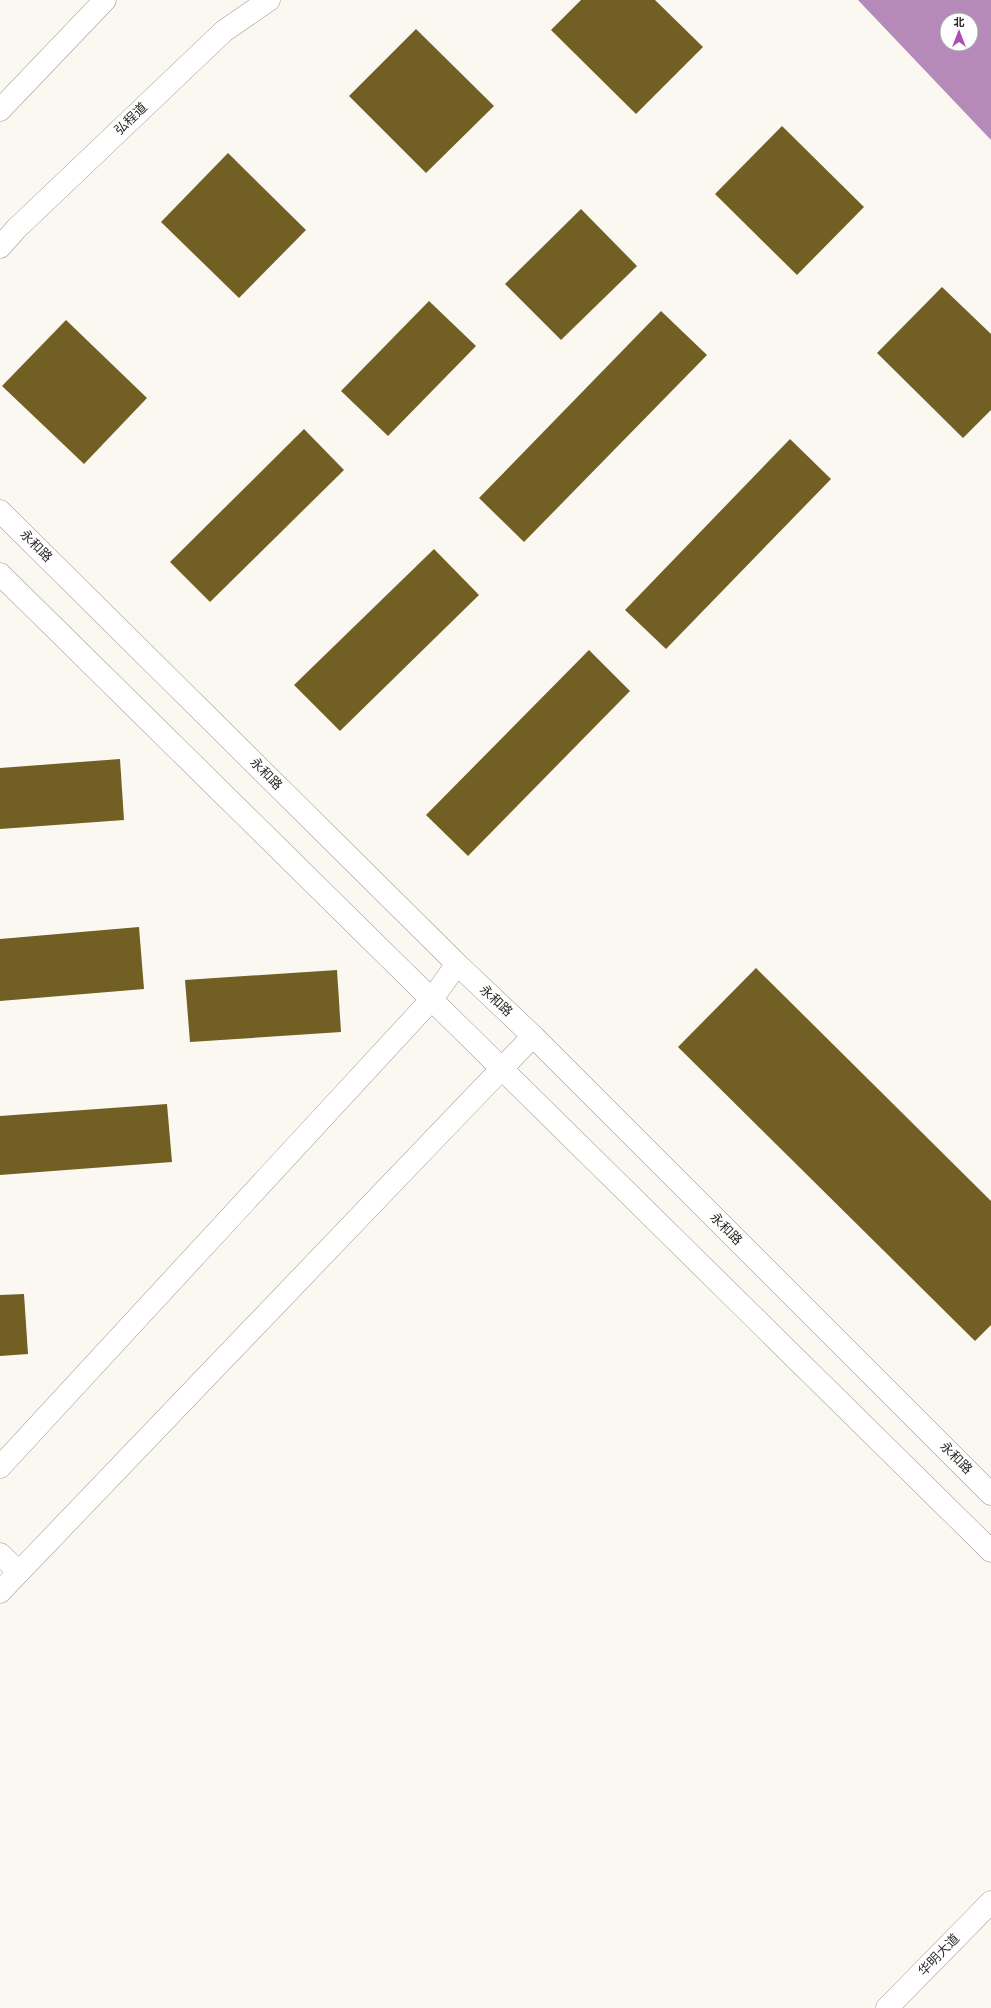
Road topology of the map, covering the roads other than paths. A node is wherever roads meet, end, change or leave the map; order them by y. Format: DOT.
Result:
graph roads {
  1 [pos="106,0"];
  2 [pos="269,0"];
  3 [pos="0,110"];
  4 [pos="0,247"];
  5 [pos="0,510"];
  6 [pos="0,574"];
  7 [pos="457,964"];
  8 [pos="432,999"];
  9 [pos="533,1036"];
  10 [pos="502,1068"];
  11 [pos="0,1467"];
  12 [pos="991,1494"];
  13 [pos="991,1551"];
  14 [pos="0,1554"];
  15 [pos="19,1572"];
  16 [pos="0,1592"];
  17 [pos="991,1902"];
  18 [pos="887,2008"];
  1 -- 3 [label="street"];
  2 -- 4 [label="street, 弘程道"];
  5 -- 7 [label="street, 永和路"];
  6 -- 8 [label="street"];
  7 -- 8 [label="street"];
  7 -- 9 [label="street, 永和路"];
  8 -- 10 [label="street"];
  8 -- 11 [label="street"];
  9 -- 10 [label="street"];
  9 -- 12 [label="street, 永和路"];
  10 -- 13 [label="street"];
  10 -- 15 [label="street"];
  14 -- 15 [label="street"];
  15 -- 16 [label="street"];
  17 -- 18 [label="street, 华明大道"];
}
